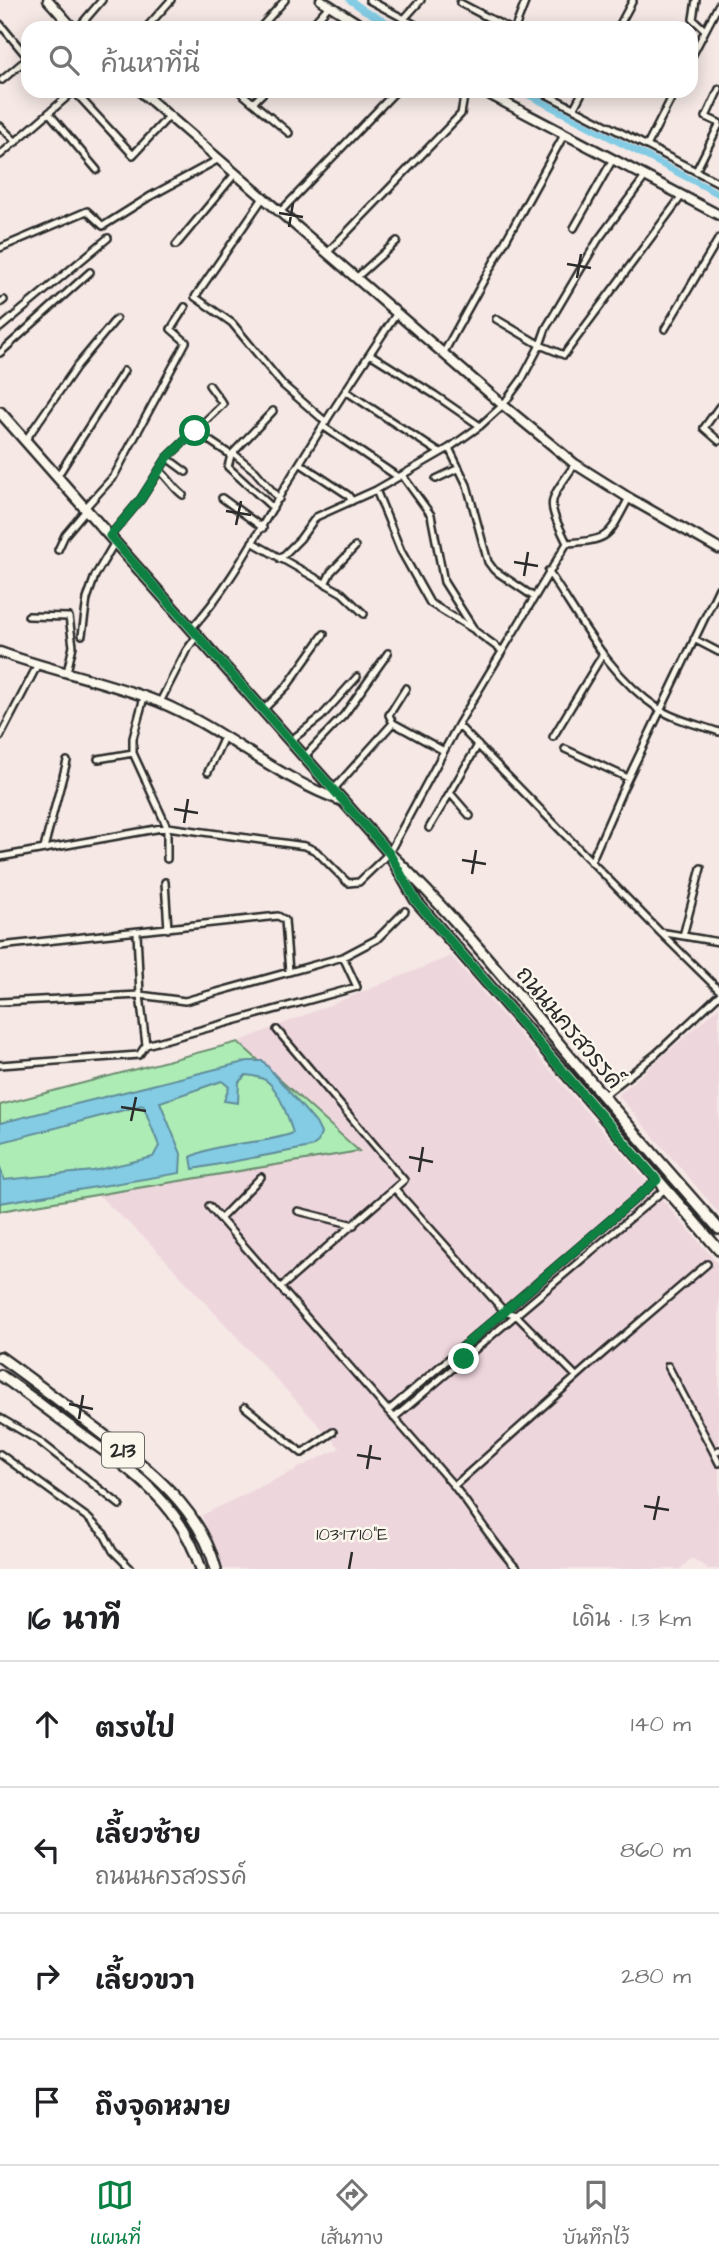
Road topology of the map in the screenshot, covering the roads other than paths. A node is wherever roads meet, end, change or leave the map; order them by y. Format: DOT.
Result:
graph roads {
  1 [pos="48,0"];
  2 [pos="102,0"];
  3 [pos="171,0"];
  4 [pos="285,0"];
  5 [pos="321,0"];
  6 [pos="338,0"];
  7 [pos="369,0"];
  8 [pos="421,0"];
  9 [pos="525,0"];
  10 [pos="633,0"];
  11 [pos="696,0"];
  12 [pos="460,3"];
  13 [pos="719,4"];
  14 [pos="331,7"];
  15 [pos="404,19"];
  16 [pos="65,21"];
  17 [pos="77,21"];
  18 [pos="152,21"];
  19 [pos="266,21"];
  20 [pos="316,21"];
  21 [pos="354,21"];
  22 [pos="408,21"];
  23 [pos="495,21"];
  24 [pos="518,21"];
  25 [pos="622,21"];
  26 [pos="695,21"];
  27 [pos="0,24"];
  28 [pos="698,24"];
  29 [pos="705,30"];
  30 [pos="698,44"];
  31 [pos="21,50"];
  32 [pos="21,64"];
  33 [pos="2,80"];
  34 [pos="719,89"];
  35 [pos="80,98"];
  36 [pos="150,98"];
  37 [pos="247,98"];
  38 [pos="258,98"];
  39 [pos="389,98"];
  40 [pos="464,98"];
  41 [pos="496,98"];
  42 [pos="554,98"];
  43 [pos="579,98"];
  44 [pos="671,98"];
  45 [pos="64,99"];
  46 [pos="253,103"];
  47 [pos="574,108"];
  48 [pos="49,113"];
  49 [pos="169,116"];
  50 [pos="719,124"];
  51 [pos="0,126"];
  52 [pos="289,133"];
  53 [pos="564,135"];
  54 [pos="16,142"];
  55 [pos="647,146"];
  56 [pos="0,155"];
  57 [pos="219,159"];
  58 [pos="612,159"];
  59 [pos="97,170"];
  60 [pos="696,172"];
  61 [pos="236,174"];
  62 [pos="645,177"];
  63 [pos="719,183"];
  64 [pos="681,197"];
  65 [pos="263,198"];
  66 [pos="280,212"];
  67 [pos="719,215"];
  68 [pos="574,228"];
  69 [pos="108,238"];
  70 [pos="719,238"];
  71 [pos="397,242"];
  72 [pos="177,245"];
  73 [pos="0,248"];
  74 [pos="327,253"];
  75 [pos="90,272"];
  76 [pos="356,278"];
  77 [pos="185,307"];
  78 [pos="397,313"];
  79 [pos="116,318"];
  80 [pos="495,318"];
  81 [pos="0,328"];
  82 [pos="665,328"];
  83 [pos="540,345"];
  84 [pos="0,352"];
  85 [pos="370,354"];
  86 [pos="443,354"];
  87 [pos="124,371"];
  88 [pos="209,384"];
  89 [pos="347,392"];
  90 [pos="503,405"];
  91 [pos="719,407"];
  92 [pos="273,411"];
  93 [pos="0,412"];
  94 [pos="325,425"];
  95 [pos="480,426"];
  96 [pos="195,431"];
  97 [pos="25,441"];
  98 [pos="719,441"];
  99 [pos="449,448"];
  100 [pos="440,453"];
  101 [pos="232,454"];
  102 [pos="167,458"];
  103 [pos="301,464"];
  104 [pos="575,464"];
  105 [pos="459,468"];
  106 [pos="159,470"];
  107 [pos="186,472"];
  108 [pos="400,476"];
  109 [pos="57,477"];
  110 [pos="436,480"];
  111 [pos="376,490"];
  112 [pos="183,495"];
  113 [pos="222,498"];
  114 [pos="279,499"];
  115 [pos="629,499"];
  116 [pos="352,501"];
  117 [pos="273,508"];
  118 [pos="86,509"];
  119 [pos="263,528"];
  120 [pos="112,539"];
  121 [pos="252,542"];
  122 [pos="567,543"];
  123 [pos="718,545"];
  124 [pos="355,547"];
  125 [pos="58,550"];
  126 [pos="280,559"];
  127 [pos="548,571"];
  128 [pos="325,584"];
  129 [pos="719,588"];
  130 [pos="534,597"];
  131 [pos="363,614"];
  132 [pos="28,616"];
  133 [pos="475,631"];
  134 [pos="194,633"];
  135 [pos="324,634"];
  136 [pos="82,635"];
  137 [pos="695,639"];
  138 [pos="501,650"];
  139 [pos="0,652"];
  140 [pos="719,652"];
  141 [pos="388,653"];
  142 [pos="603,654"];
  143 [pos="38,664"];
  144 [pos="67,673"];
  145 [pos="357,677"];
  146 [pos="406,688"];
  147 [pos="144,696"];
  148 [pos="160,702"];
  149 [pos="262,710"];
  150 [pos="660,711"];
  151 [pos="393,723"];
  152 [pos="458,726"];
  153 [pos="719,732"];
  154 [pos="0,737"];
  155 [pos="225,737"];
  156 [pos="553,737"];
  157 [pos="290,741"];
  158 [pos="478,745"];
  159 [pos="565,749"];
  160 [pos="444,751"];
  161 [pos="133,753"];
  162 [pos="304,757"];
  163 [pos="98,759"];
  164 [pos="67,761"];
  165 [pos="208,772"];
  166 [pos="628,778"];
  167 [pos="333,790"];
  168 [pos="450,793"];
  169 [pos="342,801"];
  170 [pos="470,817"];
  171 [pos="167,827"];
  172 [pos="429,828"];
  173 [pos="44,848"];
  174 [pos="389,853"];
  175 [pos="0,857"];
  176 [pos="167,859"];
  177 [pos="591,862"];
  178 [pos="701,868"];
  179 [pos="165,882"];
  180 [pos="422,885"];
  181 [pos="411,894"];
  182 [pos="405,911"];
  183 [pos="169,929"];
  184 [pos="660,932"];
  185 [pos="137,933"];
  186 [pos="683,936"];
  187 [pos="719,942"];
  188 [pos="0,946"];
  189 [pos="343,957"];
  190 [pos="289,972"];
  191 [pos="719,989"];
  192 [pos="140,995"];
  193 [pos="719,996"];
  194 [pos="0,1002"];
  195 [pos="277,1030"];
  196 [pos="146,1045"];
  197 [pos="0,1065"];
  198 [pos="603,1096"];
  199 [pos="261,1177"];
  200 [pos="657,1180"];
  201 [pos="395,1189"];
  202 [pos="665,1189"];
  203 [pos="209,1206"];
  204 [pos="298,1211"];
  205 [pos="221,1219"];
  206 [pos="354,1225"];
  207 [pos="719,1229"];
  208 [pos="599,1230"];
  209 [pos="607,1238"];
  210 [pos="719,1250"];
  211 [pos="570,1255"];
  212 [pos="578,1263"];
  213 [pos="706,1264"];
  214 [pos="544,1277"];
  215 [pos="551,1285"];
  216 [pos="281,1287"];
  217 [pos="504,1311"];
  218 [pos="516,1315"];
  219 [pos="479,1333"];
  220 [pos="486,1341"];
  221 [pos="458,1351"];
  222 [pos="0,1357"];
  223 [pos="464,1359"];
  224 [pos="668,1366"];
  225 [pos="0,1375"];
  226 [pos="430,1375"];
  227 [pos="576,1376"];
  228 [pos="30,1378"];
  229 [pos="436,1382"];
  230 [pos="21,1389"];
  231 [pos="245,1407"];
  232 [pos="388,1411"];
  233 [pos="0,1418"];
  234 [pos="394,1418"];
  235 [pos="333,1432"];
  236 [pos="717,1452"];
  237 [pos="0,1454"];
  238 [pos="719,1462"];
  239 [pos="454,1486"];
  240 [pos="120,1505"];
  241 [pos="131,1569"];
  242 [pos="201,1569"];
  243 [pos="216,1569"];
  244 [pos="517,1569"];
  1 -- 16 [label="street"];
  2 -- 17 [label="street"];
  3 -- 18 [label="street"];
  4 -- 19 [label="street"];
  5 -- 14 [label="street"];
  6 -- 14 [label="street"];
  7 -- 15 [label="street"];
  8 -- 15 [label="street"];
  9 -- 24 [label="street"];
  10 -- 25 [label="street"];
  11 -- 26 [label="street"];
  12 -- 23 [label="street"];
  13 -- 29 [label="street"];
  14 -- 20 [label="street"];
  14 -- 21 [label="street"];
  15 -- 22 [label="street"];
  27 -- 31 [label="street"];
  28 -- 29 [label="street"];
  29 -- 30 [label="street"];
  32 -- 33 [label="street"];
  34 -- 50 [label="street"];
  35 -- 49 [label="street"];
  36 -- 49 [label="street"];
  37 -- 46 [label="street"];
  38 -- 46 [label="street"];
  39 -- 66 [label="street"];
  40 -- 74 [label="street"];
  41 -- 53 [label="street"];
  42 -- 47 [label="street"];
  43 -- 47 [label="street"];
  44 -- 55 [label="street"];
  45 -- 48 [label="street"];
  46 -- 52 [label="street"];
  47 -- 55 [label="street"];
  48 -- 54 [label="street"];
  48 -- 59 [label="street"];
  49 -- 57 [label="street"];
  50 -- 60 [label="street"];
  51 -- 54 [label="street"];
  53 -- 58 [label="street"];
  53 -- 86 [label="street"];
  54 -- 56 [label="street"];
  55 -- 60 [label="street"];
  57 -- 61 [label="street"];
  57 -- 73 [label="street"];
  58 -- 62 [label="street"];
  58 -- 68 [label="street"];
  60 -- 63 [label="street"];
  61 -- 65 [label="street"];
  61 -- 72 [label="street"];
  62 -- 64 [label="street"];
  62 -- 83 [label="street"];
  64 -- 67 [label="street"];
  64 -- 83 [label="street"];
  65 -- 66 [label="street"];
  65 -- 94 [label="street"];
  66 -- 74 [label="street"];
  69 -- 81 [label="street"];
  70 -- 82 [label="street"];
  71 -- 76 [label="street"];
  74 -- 76 [label="street"];
  75 -- 84 [label="street"];
  76 -- 78 [label="street"];
  77 -- 118 [label="street"];
  78 -- 85 [label="street"];
  78 -- 86 [label="street"];
  79 -- 97 [label="street"];
  80 -- 83 [label="street"];
  83 -- 90 [label="street"];
  85 -- 89 [label="street"];
  85 -- 95 [label="street"];
  86 -- 90 [label="street"];
  87 -- 109 [label="street"];
  88 -- 96 [label="street"];
  89 -- 94 [label="street"];
  89 -- 100 [label="street"];
  90 -- 95 [label="street"];
  90 -- 104 [label="street"];
  91 -- 98 [label="street"];
  92 -- 101 [label="street"];
  93 -- 97 [label="main road, ถนนนครสวรรค์"];
  94 -- 103 [label="street"];
  94 -- 108 [label="street"];
  95 -- 99 [label="street"];
  96 -- 101 [label="street"];
  96 -- 102 [label="street"];
  97 -- 109 [label="main road, ถนนนครสวรรค์"];
  99 -- 100 [label="street"];
  99 -- 105 [label="street"];
  100 -- 108 [label="street"];
  101 -- 114 [label="street"];
  101 -- 117 [label="street"];
  102 -- 106 [label="street"];
  102 -- 107 [label="street"];
  103 -- 114 [label="street"];
  103 -- 116 [label="street"];
  104 -- 115 [label="street"];
  104 -- 122 [label="street"];
  105 -- 110 [label="street"];
  105 -- 130 [label="street"];
  106 -- 112 [label="street"];
  106 -- 120 [label="street"];
  108 -- 111 [label="street"];
  108 -- 133 [label="street"];
  109 -- 118 [label="main road, ถนนนครสวรรค์"];
  111 -- 116 [label="street"];
  111 -- 133 [label="street"];
  113 -- 119 [label="street"];
  114 -- 117 [label="street"];
  115 -- 122 [label="street"];
  115 -- 123 [label="street"];
  116 -- 126 [label="street"];
  117 -- 119 [label="street"];
  118 -- 120 [label="main road, ถนนนครสวรรค์"];
  118 -- 125 [label="street"];
  119 -- 121 [label="street"];
  120 -- 134 [label="main road, ถนนนครสวรรค์"];
  120 -- 136 [label="street"];
  121 -- 126 [label="street"];
  121 -- 134 [label="street"];
  122 -- 127 [label="street"];
  124 -- 128 [label="street"];
  126 -- 128 [label="street"];
  127 -- 130 [label="street"];
  127 -- 142 [label="street"];
  128 -- 131 [label="street"];
  129 -- 137 [label="street"];
  130 -- 138 [label="street"];
  132 -- 144 [label="street"];
  133 -- 138 [label="street"];
  134 -- 148 [label="street"];
  134 -- 149 [label="main road, ถนนนครสวรรค์"];
  135 -- 149 [label="street"];
  137 -- 140 [label="street"];
  137 -- 150 [label="street"];
  138 -- 152 [label="street"];
  139 -- 143 [label="street"];
  141 -- 162 [label="street"];
  142 -- 150 [label="street"];
  142 -- 156 [label="street"];
  143 -- 144 [label="street"];
  143 -- 154 [label="street"];
  144 -- 147 [label="street"];
  145 -- 157 [label="street"];
  146 -- 151 [label="street"];
  147 -- 148 [label="street"];
  147 -- 161 [label="street"];
  148 -- 155 [label="street"];
  149 -- 157 [label="main road, ถนนนครสวรรค์"];
  150 -- 153 [label="street"];
  150 -- 166 [label="street"];
  151 -- 160 [label="street"];
  151 -- 167 [label="street"];
  152 -- 158 [label="street"];
  152 -- 160 [label="street"];
  155 -- 165 [label="street"];
  155 -- 169 [label="street"];
  157 -- 162 [label="main road, ถนนนครสวรรค์"];
  158 -- 168 [label="street"];
  158 -- 177 [label="street"];
  159 -- 166 [label="street"];
  160 -- 174 [label="street"];
  161 -- 163 [label="street"];
  161 -- 171 [label="street"];
  162 -- 167 [label="main road, ถนนนครสวรรค์"];
  164 -- 173 [label="street"];
  166 -- 177 [label="street"];
  167 -- 169 [label="main road, ถนนนครสวรรค์"];
  168 -- 170 [label="street"];
  168 -- 172 [label="street"];
  169 -- 174 [label="main road, ถนนนครสวรรค์"];
  171 -- 173 [label="street"];
  171 -- 174 [label="street"];
  171 -- 176 [label="street"];
  173 -- 175 [label="street"];
  174 -- 180 [label="main road, ถนนนครสวรรค์"];
  174 -- 181 [label="main road, ถนนนครสวรรค์"];
  177 -- 184 [label="street"];
  178 -- 186 [label="street"];
  179 -- 183 [label="street"];
  180 -- 181 [label="main road"];
  180 -- 198 [label="main road, ถนนนครสวรรค์"];
  181 -- 200 [label="main road, ถนนนครสวรรค์"];
  182 -- 189 [label="street"];
  183 -- 185 [label="street"];
  183 -- 190 [label="street"];
  184 -- 186 [label="street"];
  184 -- 191 [label="street"];
  185 -- 188 [label="street"];
  185 -- 192 [label="street"];
  186 -- 187 [label="street"];
  189 -- 190 [label="street"];
  189 -- 196 [label="street"];
  190 -- 192 [label="street"];
  192 -- 194 [label="street"];
  192 -- 196 [label="street"];
  193 -- 198 [label="street"];
  195 -- 201 [label="street"];
  196 -- 197 [label="street"];
  198 -- 207 [label="main road, ถนนนครสวรรค์"];
  199 -- 205 [label="street"];
  200 -- 202 [label="main road, ถนนนครสวรรค์"];
  200 -- 208 [label="street"];
  201 -- 206 [label="street"];
  201 -- 217 [label="street"];
  202 -- 209 [label="street"];
  202 -- 210 [label="main road, ถนนนครสวรรค์"];
  203 -- 205 [label="street"];
  204 -- 206 [label="street"];
  205 -- 216 [label="street"];
  206 -- 216 [label="street"];
  208 -- 209 [label="street"];
  208 -- 211 [label="street"];
  209 -- 212 [label="street"];
  211 -- 212 [label="street"];
  211 -- 214 [label="street"];
  212 -- 215 [label="street"];
  213 -- 227 [label="street"];
  214 -- 215 [label="street"];
  214 -- 217 [label="street"];
  215 -- 218 [label="street"];
  216 -- 232 [label="street"];
  217 -- 218 [label="street"];
  217 -- 219 [label="street"];
  218 -- 220 [label="street"];
  218 -- 227 [label="street"];
  219 -- 220 [label="street"];
  219 -- 221 [label="street"];
  220 -- 223 [label="street"];
  221 -- 223 [label="street"];
  221 -- 226 [label="street"];
  222 -- 228 [label="main road, 213"];
  223 -- 229 [label="street"];
  224 -- 236 [label="street"];
  225 -- 230 [label="main road, 213"];
  226 -- 229 [label="street"];
  226 -- 232 [label="street"];
  227 -- 239 [label="street"];
  228 -- 230 [label="main road"];
  228 -- 243 [label="main road, 213"];
  229 -- 234 [label="street"];
  230 -- 242 [label="main road, 213"];
  231 -- 235 [label="street"];
  232 -- 234 [label="street"];
  233 -- 240 [label="street"];
  234 -- 239 [label="street"];
  236 -- 238 [label="street"];
  237 -- 241 [label="street"];
  239 -- 244 [label="street"];
}
